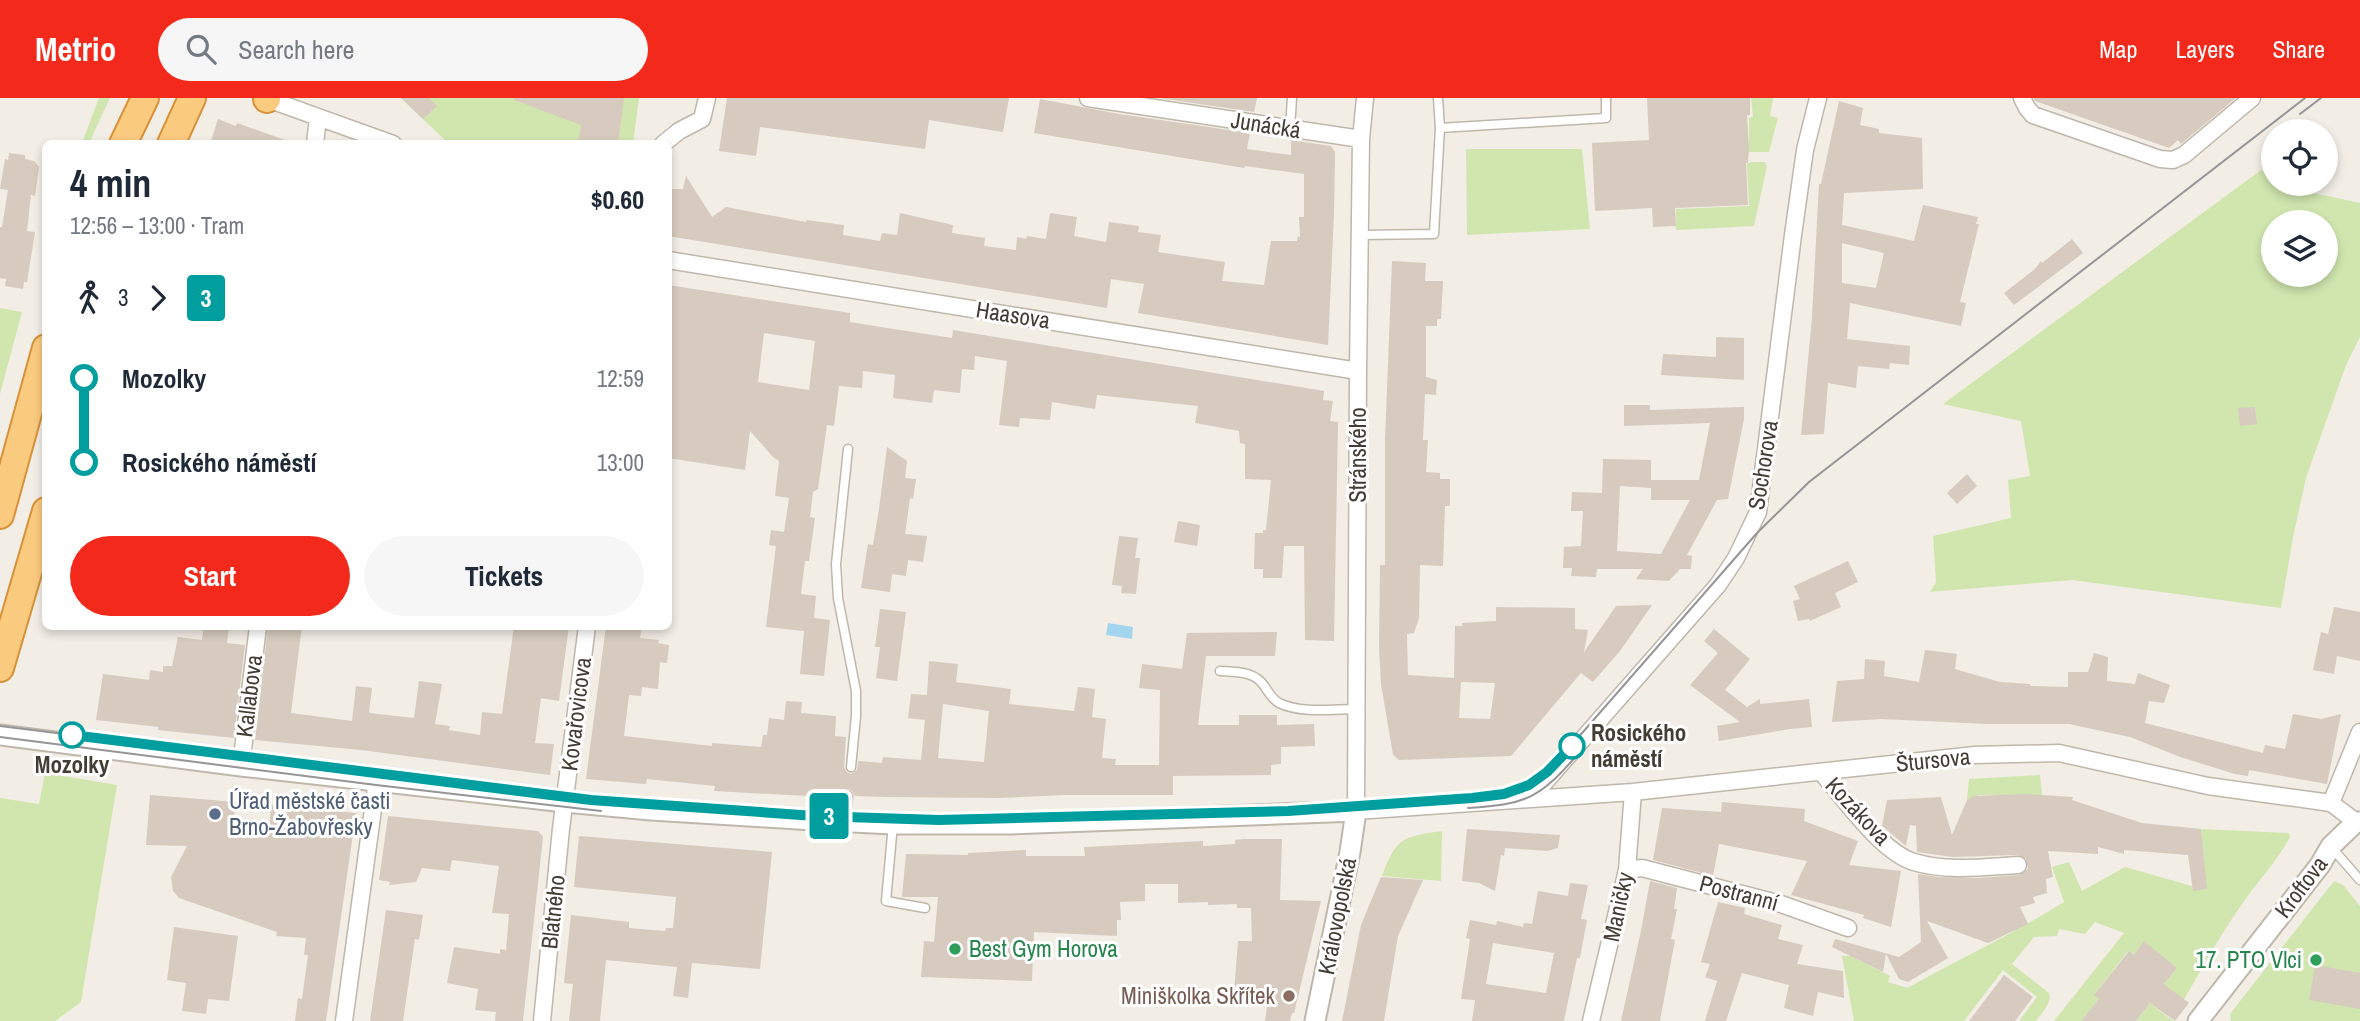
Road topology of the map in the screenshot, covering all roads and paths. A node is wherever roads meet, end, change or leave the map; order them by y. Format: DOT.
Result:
graph roads {
  1 [pos="145,98"];
  2 [pos="266,98"];
  3 [pos="707,98"];
  4 [pos="1088,98"];
  5 [pos="1292,98"];
  6 [pos="1365,98"];
  7 [pos="1438,98"];
  8 [pos="1605,98"];
  9 [pos="1818,98"];
  10 [pos="2022,98"];
  11 [pos="2252,98"];
  12 [pos="192,99"];
  13 [pos="318,117"];
  14 [pos="1290,128"];
  15 [pos="1440,128"];
  16 [pos="1362,139"];
  17 [pos="125,140"];
  18 [pos="173,140"];
  19 [pos="315,140"];
  20 [pos="382,140"];
  21 [pos="668,140"];
  22 [pos="1361,235"];
  23 [pos="672,261"];
  24 [pos="42,363"];
  25 [pos="1358,371"];
  26 [pos="848,449"];
  27 [pos="0,515"];
  28 [pos="42,524"];
  29 [pos="258,630"];
  30 [pos="586,630"];
  31 [pos="0,668"];
  32 [pos="1220,671"];
  33 [pos="1357,709"];
  34 [pos="2360,732"];
  35 [pos="0,735"];
  36 [pos="241,766"];
  37 [pos="851,768"];
  38 [pos="1821,772"];
  39 [pos="377,780"];
  40 [pos="1633,792"];
  41 [pos="848,796"];
  42 [pos="1531,798"];
  43 [pos="565,802"];
  44 [pos="2331,803"];
  45 [pos="1356,811"];
  46 [pos="846,822"];
  47 [pos="2358,822"];
  48 [pos="893,824"];
  49 [pos="2331,846"];
  50 [pos="2018,865"];
  51 [pos="1627,870"];
  52 [pos="2360,880"];
  53 [pos="925,908"];
  54 [pos="1848,928"];
  55 [pos="344,1021"];
  56 [pos="542,1021"];
  57 [pos="1315,1021"];
  58 [pos="1591,1021"];
  59 [pos="2198,1021"];
  1 -- 17 [label="highway"];
  2 -- 13 [label="street"];
  3 -- 21 [label="street"];
  4 -- 14 [label="street, Junácká"];
  5 -- 14 [label="lane"];
  6 -- 16 [label="street, Stránského"];
  7 -- 15 [label="lane"];
  8 -- 15 [label="lane"];
  9 -- 42 [label="street, Sochorova"];
  10 -- 11 [label="street"];
  12 -- 18 [label="highway"];
  13 -- 19 [label="street"];
  13 -- 20 [label="street"];
  14 -- 16 [label="street, Junácká"];
  15 -- 22 [label="lane"];
  16 -- 22 [label="street, Stránského"];
  22 -- 25 [label="street, Stránského"];
  23 -- 25 [label="street, Haasova"];
  24 -- 27 [label="highway"];
  25 -- 33 [label="street, Stránského"];
  26 -- 37 [label="lane"];
  28 -- 31 [label="highway"];
  29 -- 36 [label="street, Kallabova"];
  30 -- 43 [label="street, Kovařovicova"];
  32 -- 33 [label="lane"];
  33 -- 45 [label="street, Stránského"];
  34 -- 44 [label="street"];
  35 -- 36 [label="street"];
  36 -- 39 [label="street"];
  38 -- 40 [label="street, Štursova"];
  38 -- 44 [label="street, Štursova"];
  38 -- 50 [label="street, Kozákova"];
  39 -- 43 [label="street"];
  39 -- 55 [label="street"];
  40 -- 42 [label="street, Štursova"];
  40 -- 51 [label="street, Maničky"];
  41 -- 46 [label="lane"];
  42 -- 45 [label="street"];
  43 -- 46 [label="street"];
  43 -- 56 [label="street, Blatného"];
  44 -- 47 [label="street, Štursova"];
  45 -- 48 [label="street"];
  45 -- 57 [label="street, Královopolská"];
  46 -- 48 [label="street"];
  47 -- 49 [label="street, Kroftova"];
  48 -- 53 [label="lane"];
  49 -- 52 [label="lane"];
  49 -- 59 [label="street, Kroftova"];
  51 -- 54 [label="street, Postranní"];
  51 -- 58 [label="street, Maničky"];
}
